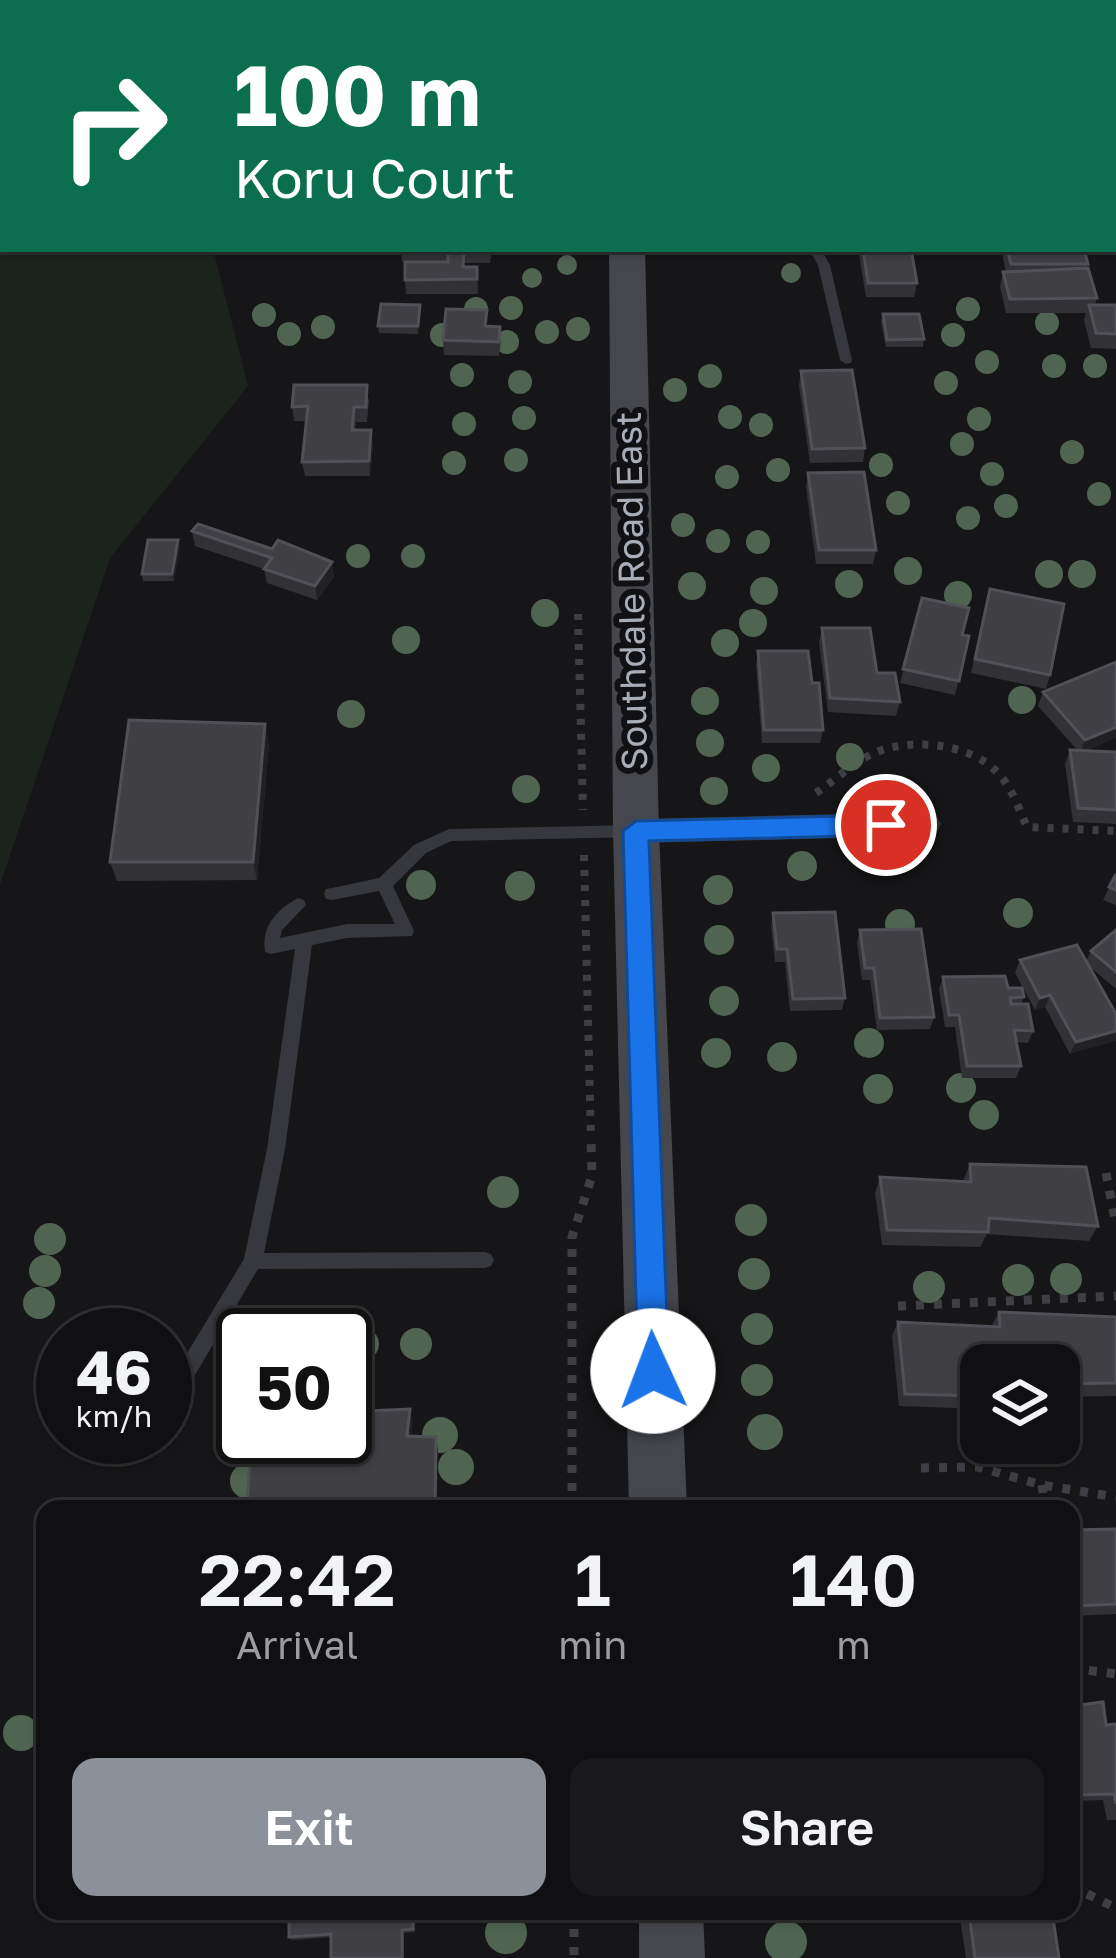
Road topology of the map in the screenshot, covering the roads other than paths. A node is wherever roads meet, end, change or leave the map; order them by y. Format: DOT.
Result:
graph roads {
  1 [pos="627,252"];
  2 [pos="817,252"];
  3 [pos="846,360"];
  4 [pos="926,824"];
  5 [pos="636,831"];
  6 [pos="385,884"];
  7 [pos="332,894"];
  8 [pos="298,905"];
  9 [pos="304,941"];
  10 [pos="485,1260"];
  11 [pos="253,1261"];
  12 [pos="192,1362"];
  13 [pos="658,1500"];
  14 [pos="671,1920"];
  15 [pos="672,1958"];
  1 -- 5 [label="main road, Southdale Road East"];
  2 -- 3 [label="lane"];
  4 -- 5 [label="street"];
  5 -- 6 [label="lane"];
  5 -- 13 [label="main road, Southdale Road East"];
  6 -- 7 [label="lane"];
  6 -- 9 [label="lane"];
  8 -- 9 [label="lane"];
  9 -- 11 [label="lane"];
  10 -- 11 [label="lane"];
  11 -- 12 [label="lane"];
  14 -- 15 [label="main road"];
}
